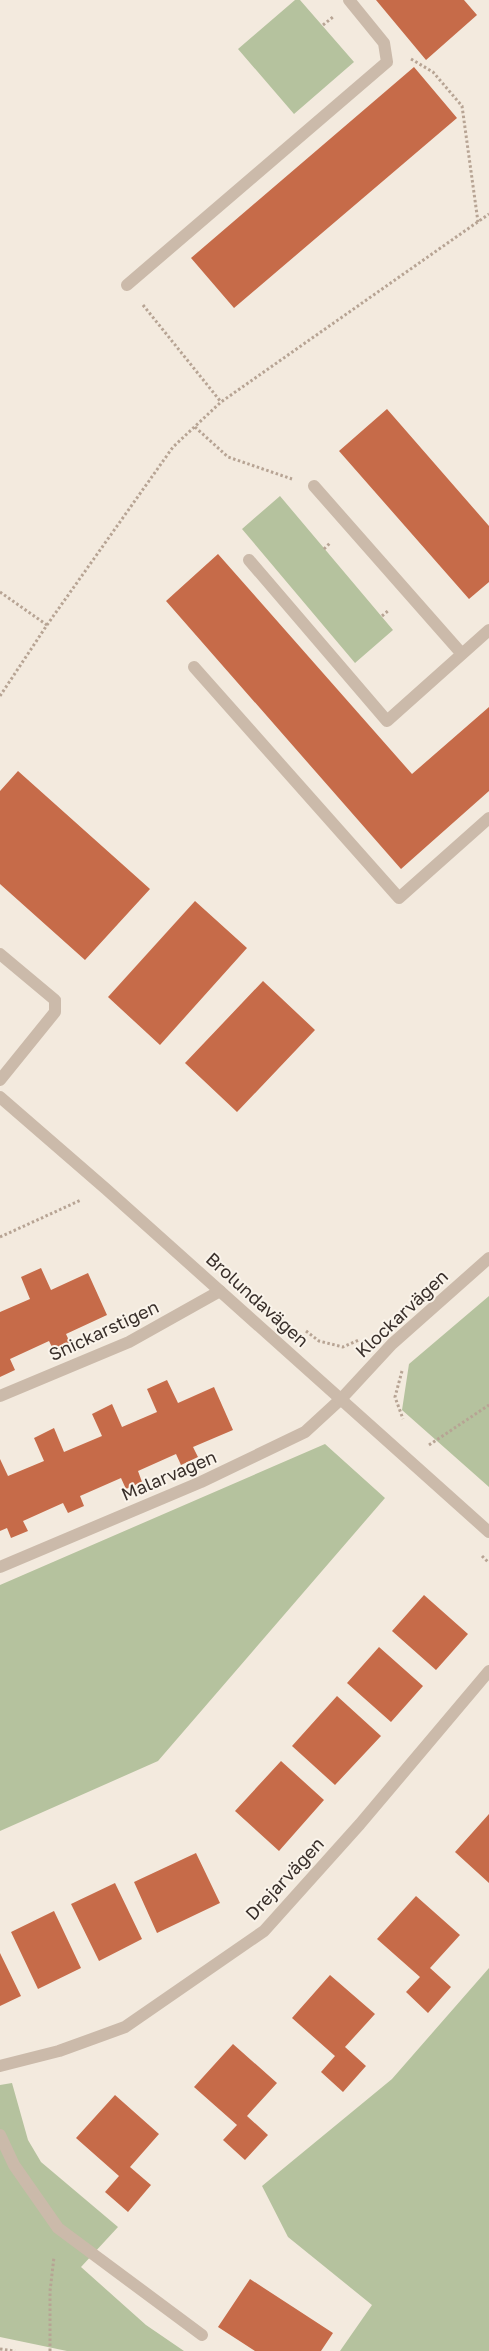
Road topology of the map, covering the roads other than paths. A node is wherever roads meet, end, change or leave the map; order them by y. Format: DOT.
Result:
graph roads {
  1 [pos="349,0"];
  2 [pos="127,285"];
  3 [pos="314,486"];
  4 [pos="249,560"];
  5 [pos="489,630"];
  6 [pos="462,654"];
  7 [pos="194,667"];
  8 [pos="489,818"];
  9 [pos="0,954"];
  10 [pos="0,1080"];
  11 [pos="0,1097"];
  12 [pos="489,1258"];
  13 [pos="220,1291"];
  14 [pos="0,1396"];
  15 [pos="342,1398"];
  16 [pos="489,1532"];
  17 [pos="0,1567"];
  18 [pos="489,1671"];
  19 [pos="0,2066"];
  20 [pos="0,2135"];
  21 [pos="202,2335"];
  1 -- 2 [label="street"];
  3 -- 6 [label="street"];
  4 -- 6 [label="street"];
  5 -- 6 [label="street"];
  7 -- 8 [label="street"];
  9 -- 10 [label="street"];
  11 -- 13 [label="street, Brolundavägen"];
  12 -- 15 [label="street, Klockarvägen"];
  13 -- 14 [label="street, Snickarstigen"];
  13 -- 15 [label="street, Brolundavägen"];
  15 -- 16 [label="street, Brolundavägen"];
  15 -- 17 [label="street, Malarvagen"];
  18 -- 19 [label="street, Drejarvägen"];
  20 -- 21 [label="street"];
}
